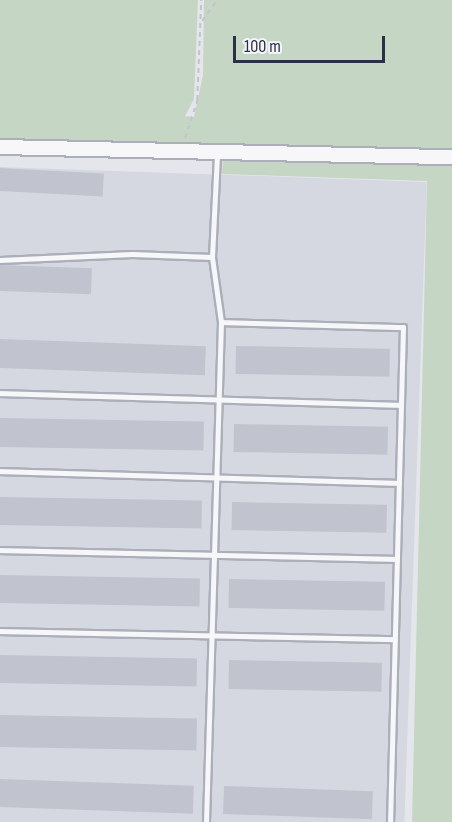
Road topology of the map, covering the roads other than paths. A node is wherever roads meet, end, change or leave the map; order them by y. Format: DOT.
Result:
graph roads {
  1 [pos="0,147"];
  2 [pos="217,152"];
  3 [pos="452,157"];
  4 [pos="212,257"];
  5 [pos="0,260"];
  6 [pos="221,322"];
  7 [pos="0,393"];
  8 [pos="219,399"];
  9 [pos="401,405"];
  10 [pos="0,471"];
  11 [pos="217,477"];
  12 [pos="399,483"];
  13 [pos="0,550"];
  14 [pos="214,554"];
  15 [pos="397,559"];
  16 [pos="0,631"];
  17 [pos="211,636"];
  18 [pos="395,639"];
  19 [pos="206,822"];
  20 [pos="390,822"];
  1 -- 2 [label="street"];
  2 -- 3 [label="street"];
  2 -- 4 [label="lane"];
  4 -- 5 [label="lane"];
  4 -- 6 [label="lane"];
  6 -- 8 [label="lane"];
  6 -- 9 [label="lane"];
  7 -- 8 [label="lane"];
  8 -- 9 [label="lane"];
  8 -- 11 [label="lane"];
  9 -- 12 [label="lane"];
  10 -- 11 [label="lane"];
  11 -- 12 [label="lane"];
  11 -- 14 [label="lane"];
  12 -- 15 [label="lane"];
  13 -- 14 [label="lane"];
  14 -- 15 [label="lane"];
  14 -- 17 [label="lane"];
  15 -- 18 [label="lane"];
  16 -- 17 [label="lane"];
  17 -- 18 [label="lane"];
  17 -- 19 [label="lane"];
  18 -- 20 [label="lane"];
}
